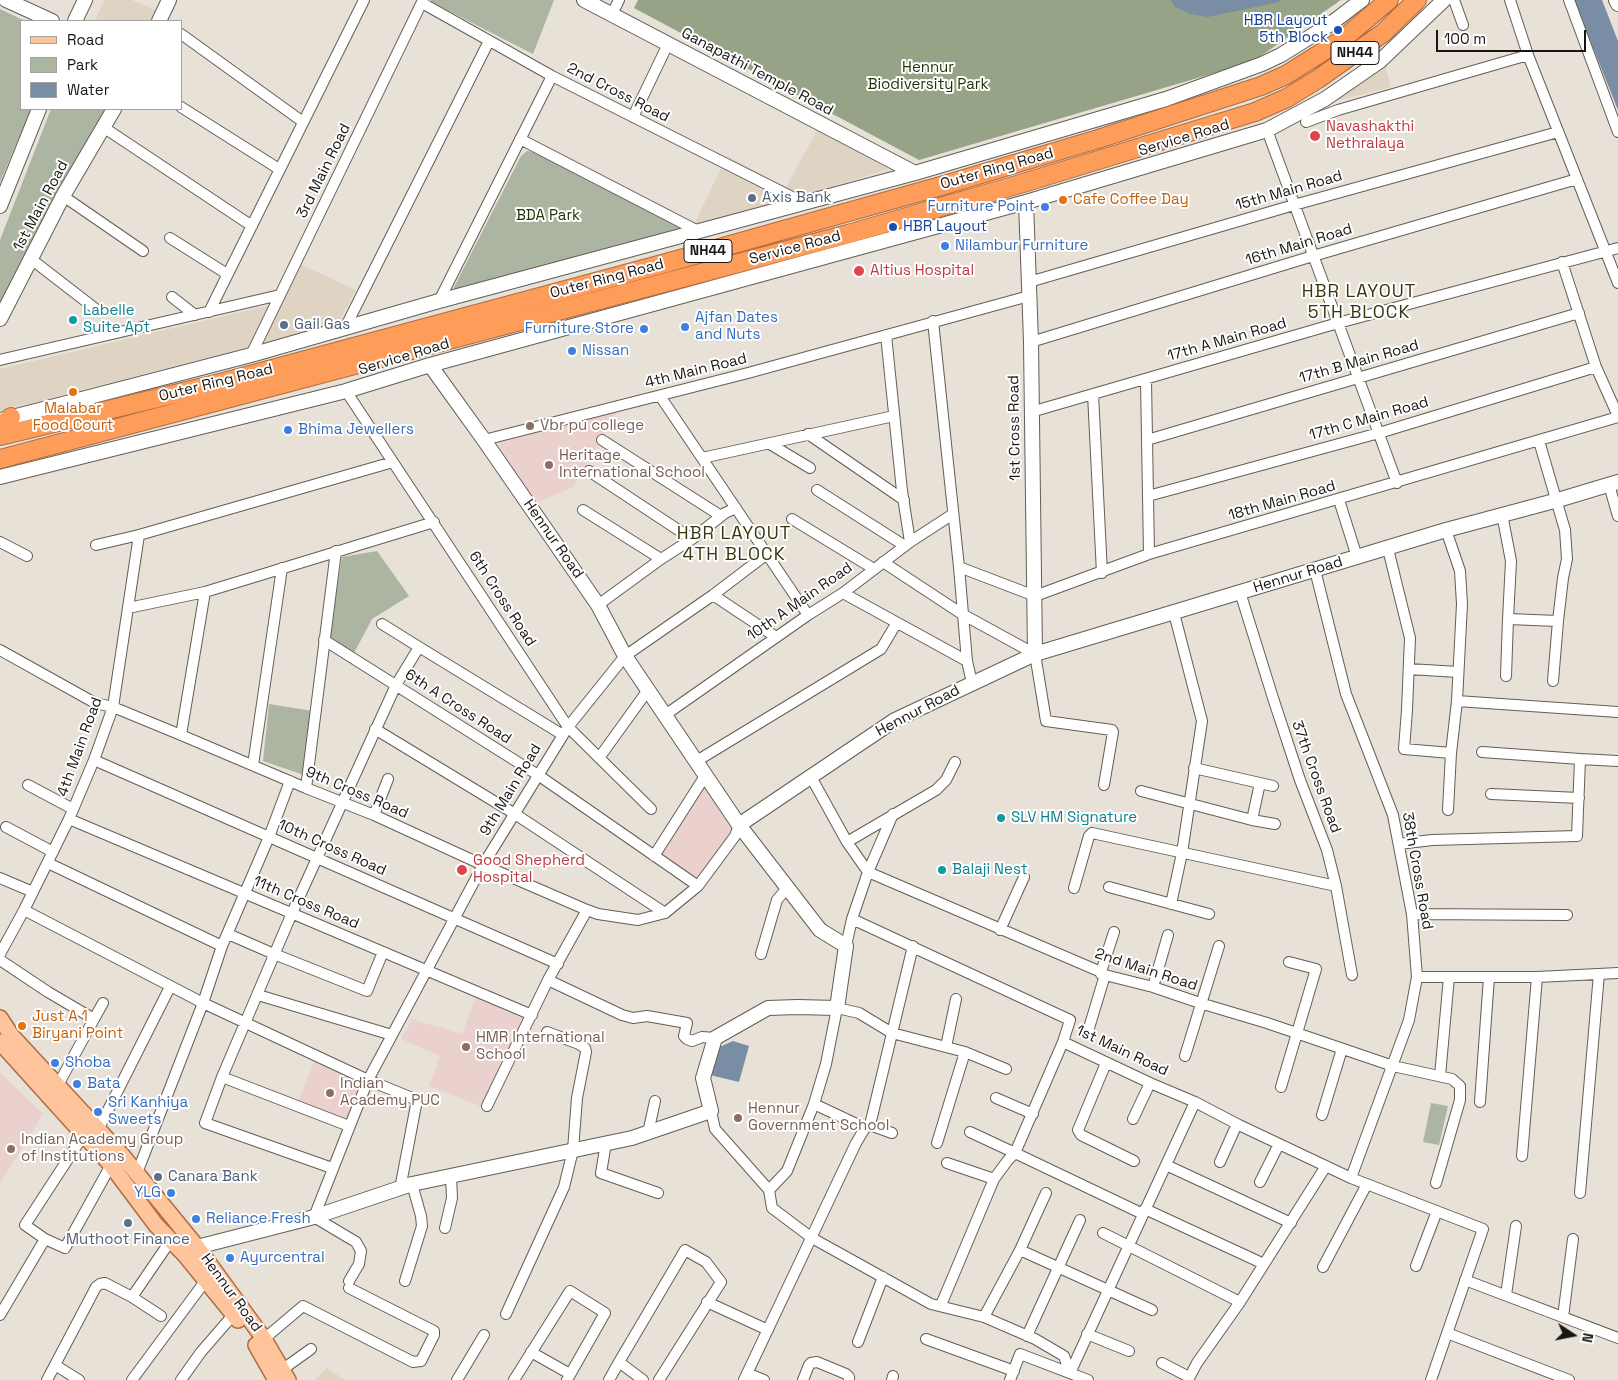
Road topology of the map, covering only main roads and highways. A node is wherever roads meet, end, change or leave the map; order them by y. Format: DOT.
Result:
graph roads {
  1 [pos="1390,0"];
  2 [pos="1417,0"];
  3 [pos="0,436"];
  4 [pos="50,446"];
  5 [pos="0,460"];
  6 [pos="0,473"];
  7 [pos="0,1018"];
  8 [pos="0,1042"];
  9 [pos="191,1251"];
  10 [pos="278,1377"];
  1 -- 3 [label="highway, Outer Ring Road / NH44"];
  2 -- 4 [label="highway, Outer Ring Road / NH44"];
  4 -- 5 [label="highway, NH44"];
  4 -- 6 [label="highway"];
  7 -- 9 [label="main road, Hennur Road"];
  8 -- 9 [label="main road"];
  9 -- 10 [label="main road"];
  9 -- 10 [label="main road, Hennur Road"];
}
